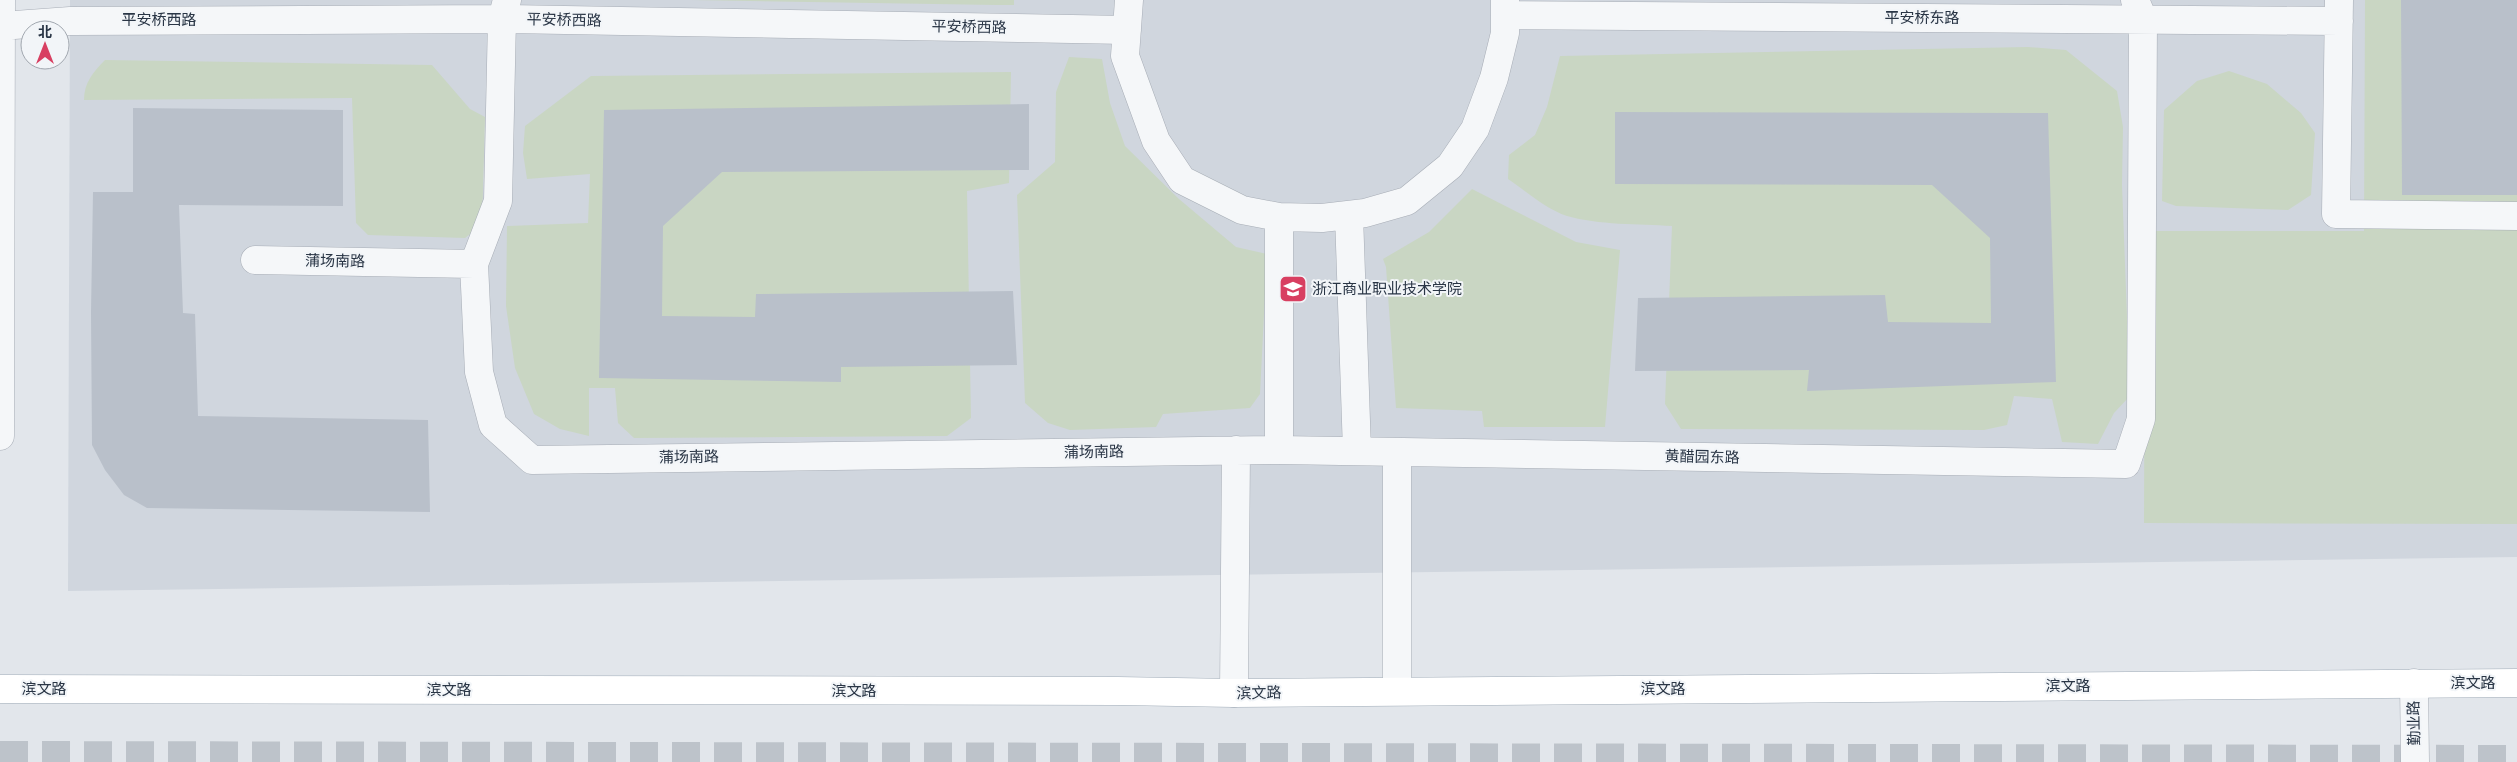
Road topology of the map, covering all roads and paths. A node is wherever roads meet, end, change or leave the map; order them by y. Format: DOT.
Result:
graph roads {
  1 [pos="1,0"];
  2 [pos="1129,0"];
  3 [pos="2143,6"];
  4 [pos="1505,7"];
  5 [pos="505,10"];
  6 [pos="2339,10"];
  7 [pos="0,26"];
  8 [pos="1127,30"];
  9 [pos="1349,215"];
  10 [pos="2517,216"];
  11 [pos="1280,217"];
  12 [pos="255,260"];
  13 [pos="474,264"];
  14 [pos="0,386"];
  15 [pos="0,435"];
  16 [pos="1236,450"];
  17 [pos="1279,450"];
  18 [pos="1357,451"];
  19 [pos="1397,452"];
  20 [pos="2517,682"];
  21 [pos="2414,683"];
  22 [pos="0,689"];
  23 [pos="1397,691"];
  24 [pos="1234,694"];
  25 [pos="2415,762"];
  1 -- 7 [label="street"];
  2 -- 8 [label="street"];
  3 -- 4 [label="street, 平安桥东路"];
  3 -- 6 [label="street, 平安桥东路"];
  3 -- 19 [label="street, 黄醋园东路"];
  4 -- 9 [label="street"];
  5 -- 7 [label="street, 平安桥西路"];
  5 -- 8 [label="street, 平安桥西路"];
  5 -- 13 [label="street"];
  6 -- 10 [label="street"];
  7 -- 14 [label="street"];
  8 -- 11 [label="street"];
  9 -- 11 [label="street"];
  9 -- 18 [label="street"];
  11 -- 17 [label="street"];
  12 -- 13 [label="street, 蒲场南路"];
  13 -- 16 [label="street, 蒲场南路"];
  14 -- 15 [label="street"];
  16 -- 17 [label="street, 蒲场南路"];
  16 -- 24 [label="street"];
  17 -- 18 [label="street, 黄醋园东路"];
  18 -- 19 [label="street, 黄醋园东路"];
  19 -- 23 [label="street"];
  20 -- 21 [label="main road, 滨文路"];
  21 -- 23 [label="main road, 滨文路"];
  21 -- 25 [label="street, 勤业路"];
  22 -- 24 [label="main road, 滨文路"];
  23 -- 24 [label="main road, 滨文路"];
}
